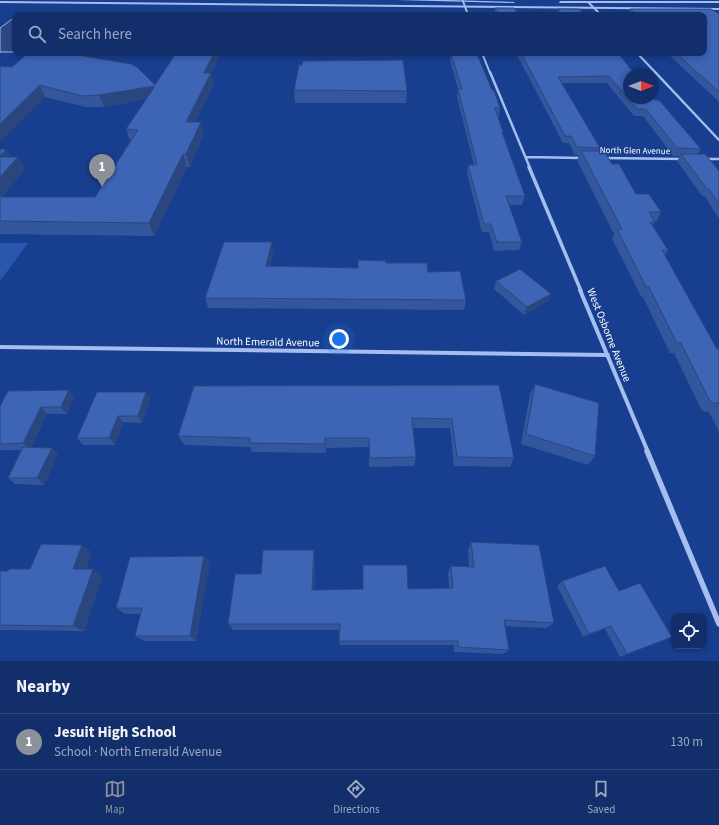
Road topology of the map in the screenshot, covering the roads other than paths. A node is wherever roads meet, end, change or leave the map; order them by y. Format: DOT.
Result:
graph roads {
  1 [pos="398,0"];
  2 [pos="20,1"];
  3 [pos="463,1"];
  4 [pos="0,2"];
  5 [pos="522,2"];
  6 [pos="559,2"];
  7 [pos="588,2"];
  8 [pos="719,2"];
  9 [pos="464,6"];
  10 [pos="593,7"];
  11 [pos="719,9"];
  12 [pos="467,12"];
  13 [pos="598,12"];
  14 [pos="483,56"];
  15 [pos="640,56"];
  16 [pos="719,140"];
  17 [pos="526,157"];
  18 [pos="588,158"];
  19 [pos="596,158"];
  20 [pos="688,159"];
  21 [pos="704,159"];
  22 [pos="719,159"];
  23 [pos="0,347"];
  24 [pos="608,355"];
  25 [pos="719,624"];
  1 -- 3 [label="street"];
  2 -- 4 [label="street"];
  2 -- 9 [label="street"];
  3 -- 5 [label="street"];
  3 -- 9 [label="street"];
  6 -- 7 [label="street"];
  7 -- 8 [label="street"];
  7 -- 10 [label="street"];
  9 -- 10 [label="street"];
  9 -- 12 [label="street"];
  10 -- 11 [label="street"];
  10 -- 13 [label="street"];
  14 -- 17 [label="street, West Osborne Avenue"];
  15 -- 16 [label="street"];
  17 -- 18 [label="street, North Glen Avenue"];
  17 -- 24 [label="street, West Osborne Avenue"];
  19 -- 20 [label="street, North Glen Avenue"];
  21 -- 22 [label="street"];
  23 -- 24 [label="street, North Emerald Avenue"];
  24 -- 25 [label="street, West Osborne Avenue"];
}
